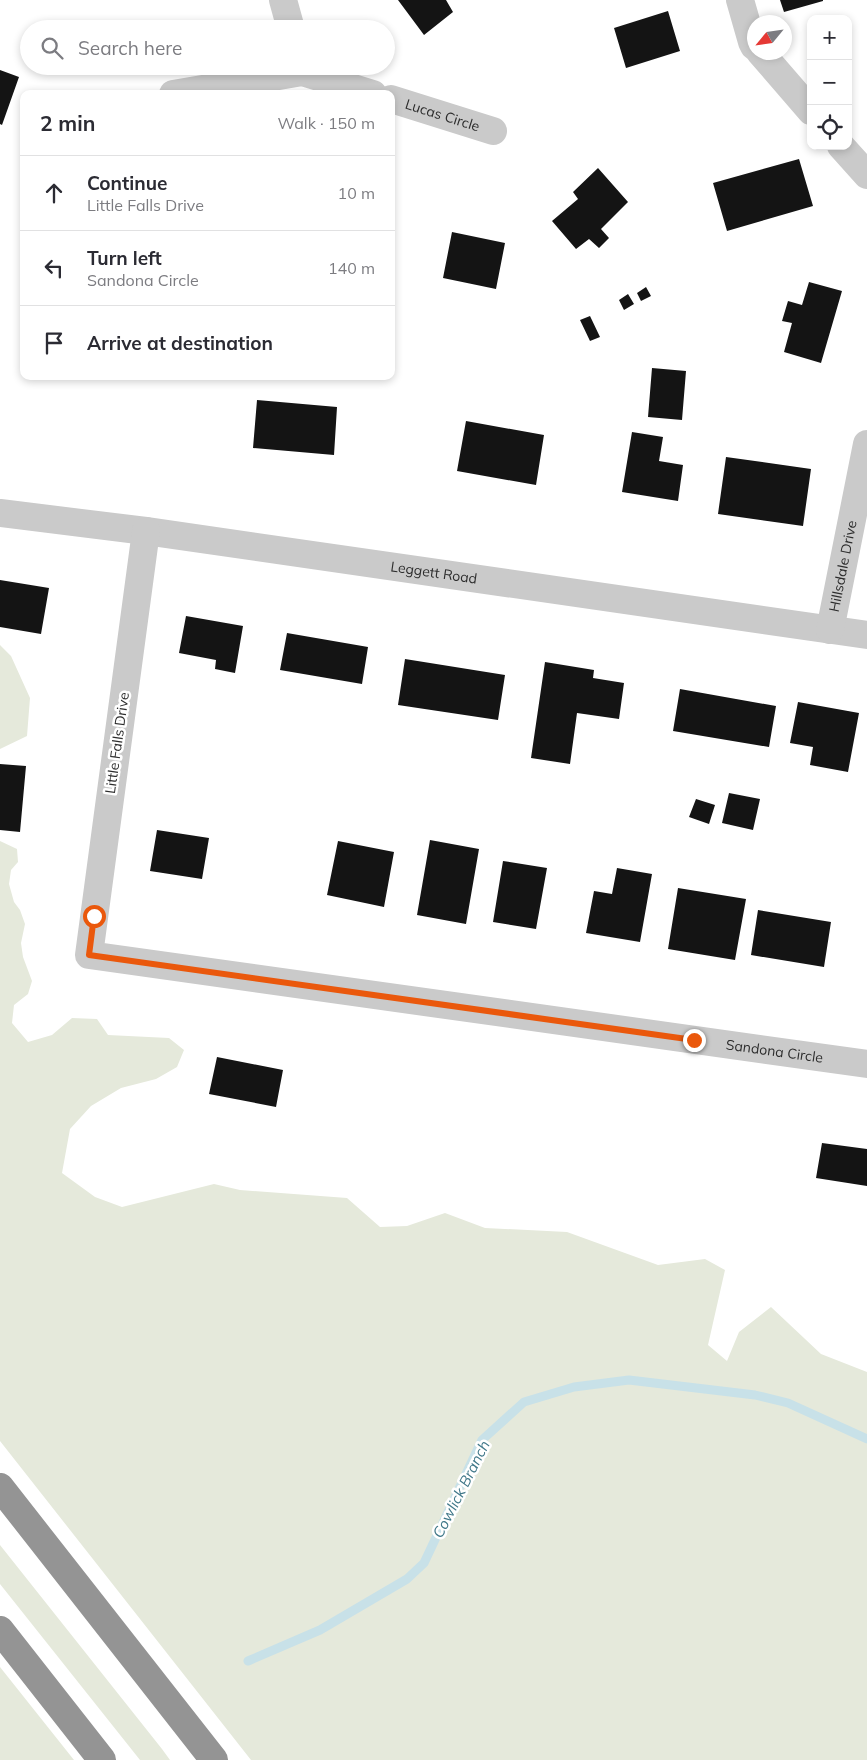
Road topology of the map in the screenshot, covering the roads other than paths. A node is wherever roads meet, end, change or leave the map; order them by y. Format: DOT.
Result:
graph roads {
  1 [pos="283,0"];
  2 [pos="740,0"];
  3 [pos="289,20"];
  4 [pos="747,24"];
  5 [pos="767,60"];
  6 [pos="271,75"];
  7 [pos="319,75"];
  8 [pos="194,90"];
  9 [pos="362,90"];
  10 [pos="395,100"];
  11 [pos="807,107"];
  12 [pos="493,131"];
  13 [pos="845,150"];
  14 [pos="867,175"];
  15 [pos="867,444"];
  16 [pos="0,513"];
  17 [pos="146,531"];
  18 [pos="830,630"];
  19 [pos="867,635"];
  20 [pos="89,955"];
  21 [pos="866,1058"];
  22 [pos="0,1487"];
  23 [pos="0,1630"];
  24 [pos="102,1760"];
  25 [pos="214,1760"];
  1 -- 3 [label="street"];
  2 -- 4 [label="street"];
  5 -- 11 [label="street"];
  6 -- 8 [label="street"];
  7 -- 9 [label="street"];
  10 -- 12 [label="street, Lucas Circle"];
  13 -- 14 [label="street"];
  15 -- 18 [label="street, Hillsdale Drive"];
  16 -- 17 [label="street, Leggett Road"];
  17 -- 18 [label="street, Leggett Road"];
  17 -- 20 [label="street, Little Falls Drive"];
  18 -- 19 [label="street, Leggett Road"];
  20 -- 21 [label="street, Sandona Circle"];
  22 -- 25 [label="highway"];
  23 -- 24 [label="highway"];
}
